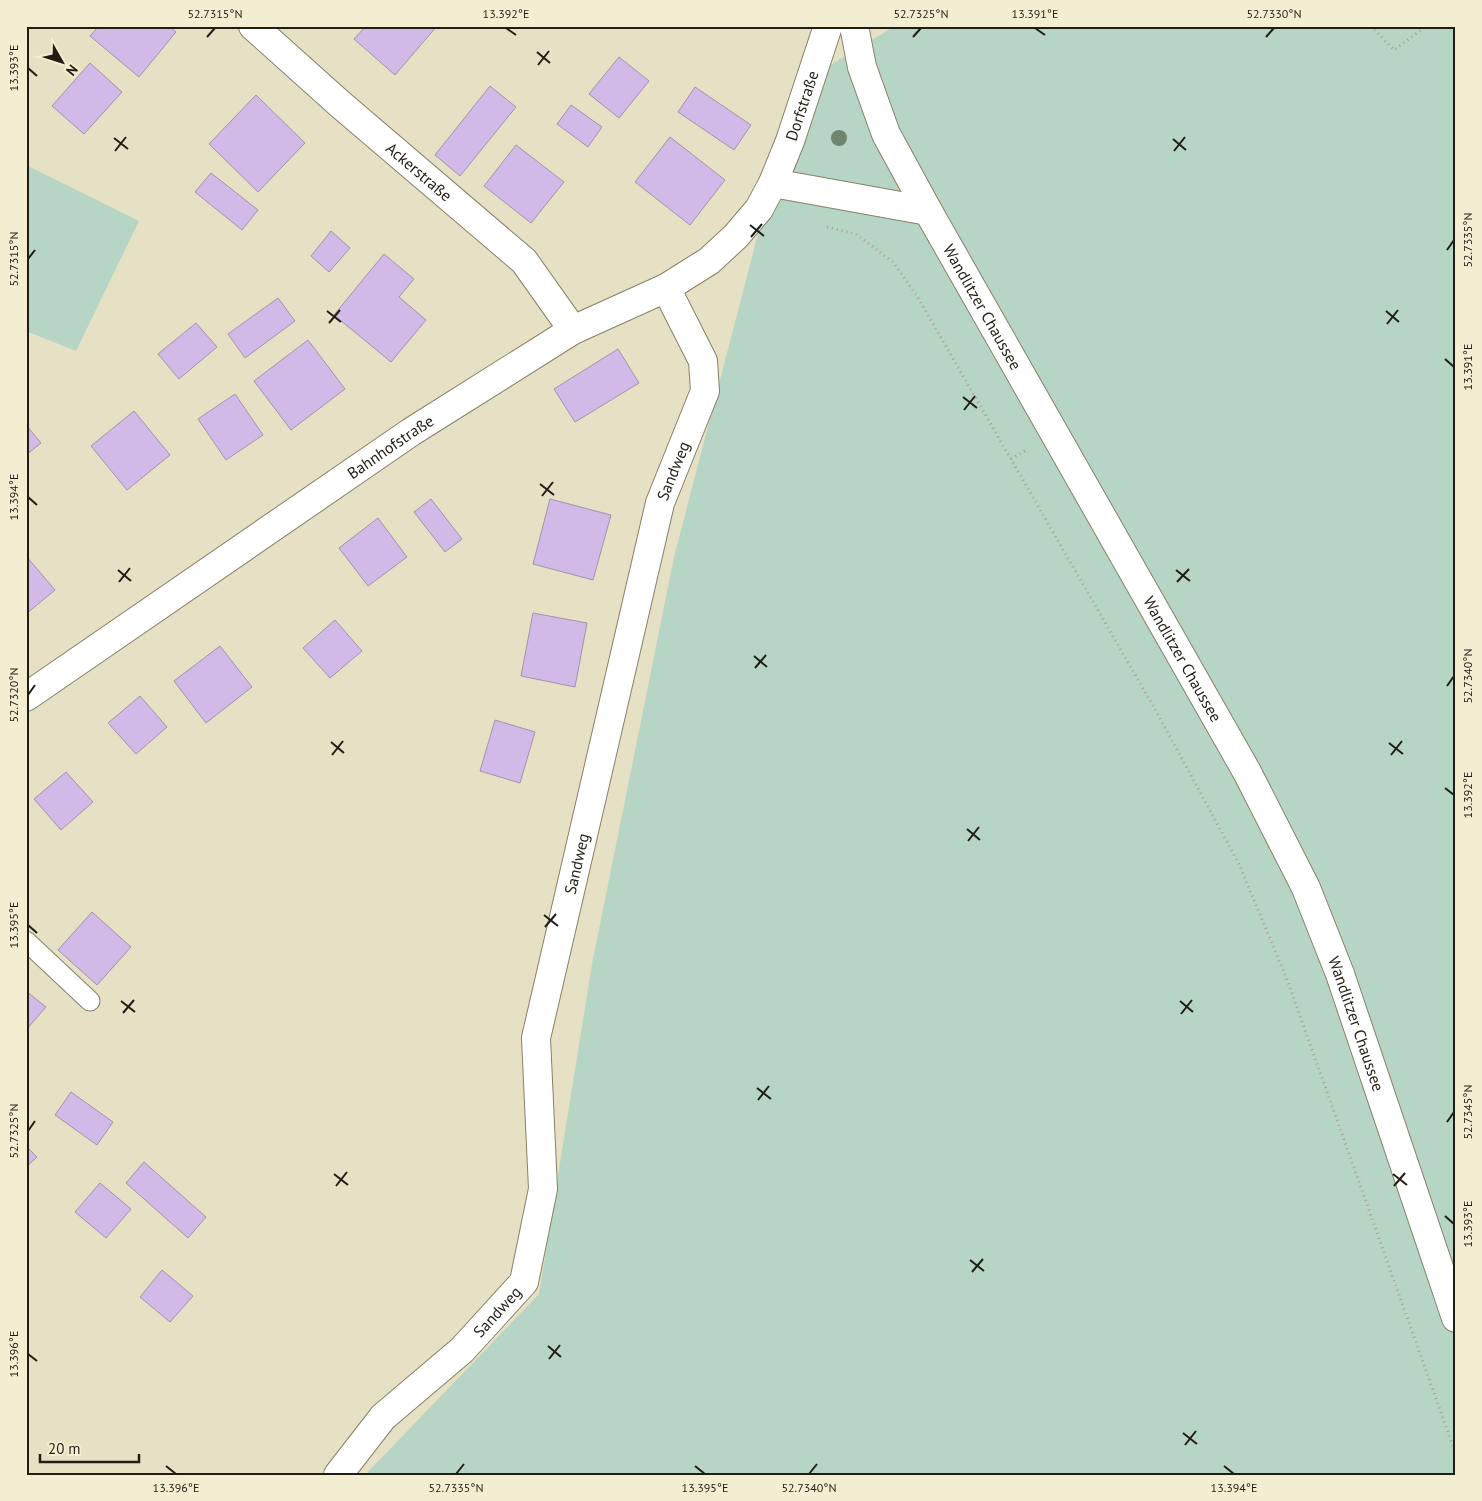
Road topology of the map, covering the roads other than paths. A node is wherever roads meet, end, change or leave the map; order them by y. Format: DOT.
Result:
graph roads {
  1 [pos="253,26"];
  2 [pos="828,26"];
  3 [pos="854,26"];
  4 [pos="773,183"];
  5 [pos="759,209"];
  6 [pos="928,211"];
  7 [pos="666,288"];
  8 [pos="573,330"];
  9 [pos="26,697"];
  10 [pos="26,941"];
  11 [pos="90,1001"];
  12 [pos="1456,1318"];
  13 [pos="338,1475"];
  1 -- 8 [label="street, Ackerstraße"];
  2 -- 4 [label="street, Dorfstraße"];
  3 -- 6 [label="street, Wandlitzer Chaussee"];
  4 -- 5 [label="street, Dorfstraße"];
  4 -- 6 [label="street"];
  5 -- 7 [label="street, Bahnhofstraße"];
  6 -- 12 [label="street, Wandlitzer Chaussee"];
  7 -- 8 [label="street, Bahnhofstraße"];
  7 -- 13 [label="street, Sandweg"];
  8 -- 9 [label="street, Bahnhofstraße"];
  10 -- 11 [label="lane"];
}
